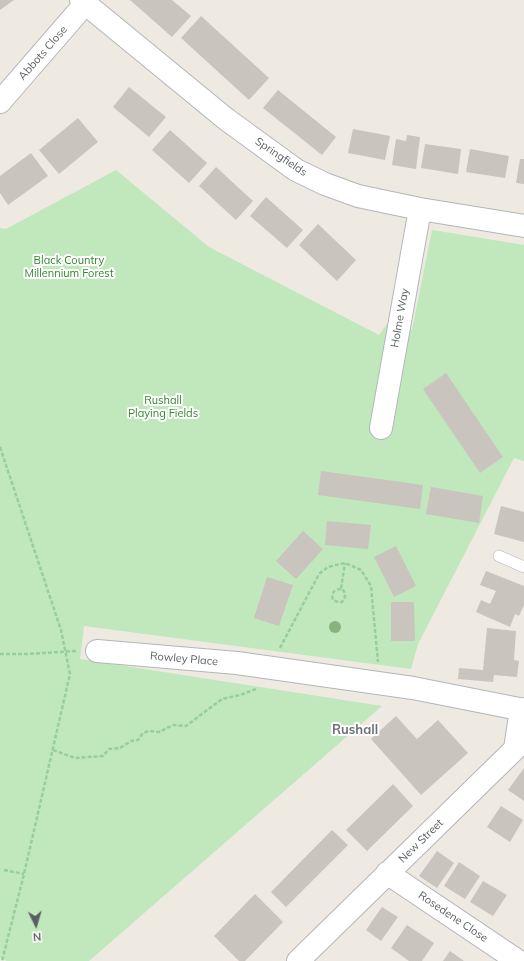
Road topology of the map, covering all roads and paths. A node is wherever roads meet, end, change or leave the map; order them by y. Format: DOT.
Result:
graph roads {
  1 [pos="83,2"];
  2 [pos="0,102"];
  3 [pos="420,209"];
  4 [pos="524,226"];
  5 [pos="381,428"];
  6 [pos="0,447"];
  7 [pos="499,556"];
  8 [pos="345,564"];
  9 [pos="524,567"];
  10 [pos="341,589"];
  11 [pos="65,651"];
  12 [pos="97,652"];
  13 [pos="0,654"];
  14 [pos="270,668"];
  15 [pos="380,683"];
  16 [pos="522,710"];
  17 [pos="53,750"];
  18 [pos="4,870"];
  19 [pos="387,873"];
  20 [pos="24,874"];
  21 [pos="2,961"];
  22 [pos="298,961"];
  23 [pos="518,961"];
  1 -- 2 [label="street, Abbots Close"];
  1 -- 3 [label="street, Springfields"];
  3 -- 4 [label="street, Springfields"];
  3 -- 5 [label="street, Holme Way"];
  6 -- 11 [label="path"];
  7 -- 9 [label="lane"];
  8 -- 10 [label="path"];
  8 -- 14 [label="path"];
  8 -- 15 [label="path"];
  10 -- 10 [label="path"];
  11 -- 12 [label="path"];
  11 -- 13 [label="path"];
  11 -- 17 [label="path"];
  12 -- 14 [label="street, Rowley Place"];
  14 -- 15 [label="street, Rowley Place"];
  14 -- 17 [label="path"];
  15 -- 16 [label="street, Rowley Place"];
  16 -- 19 [label="street, New Street"];
  17 -- 20 [label="path"];
  18 -- 20 [label="path"];
  19 -- 22 [label="street, New Street"];
  19 -- 23 [label="street, Rosedene Close"];
  20 -- 21 [label="path"];
}
